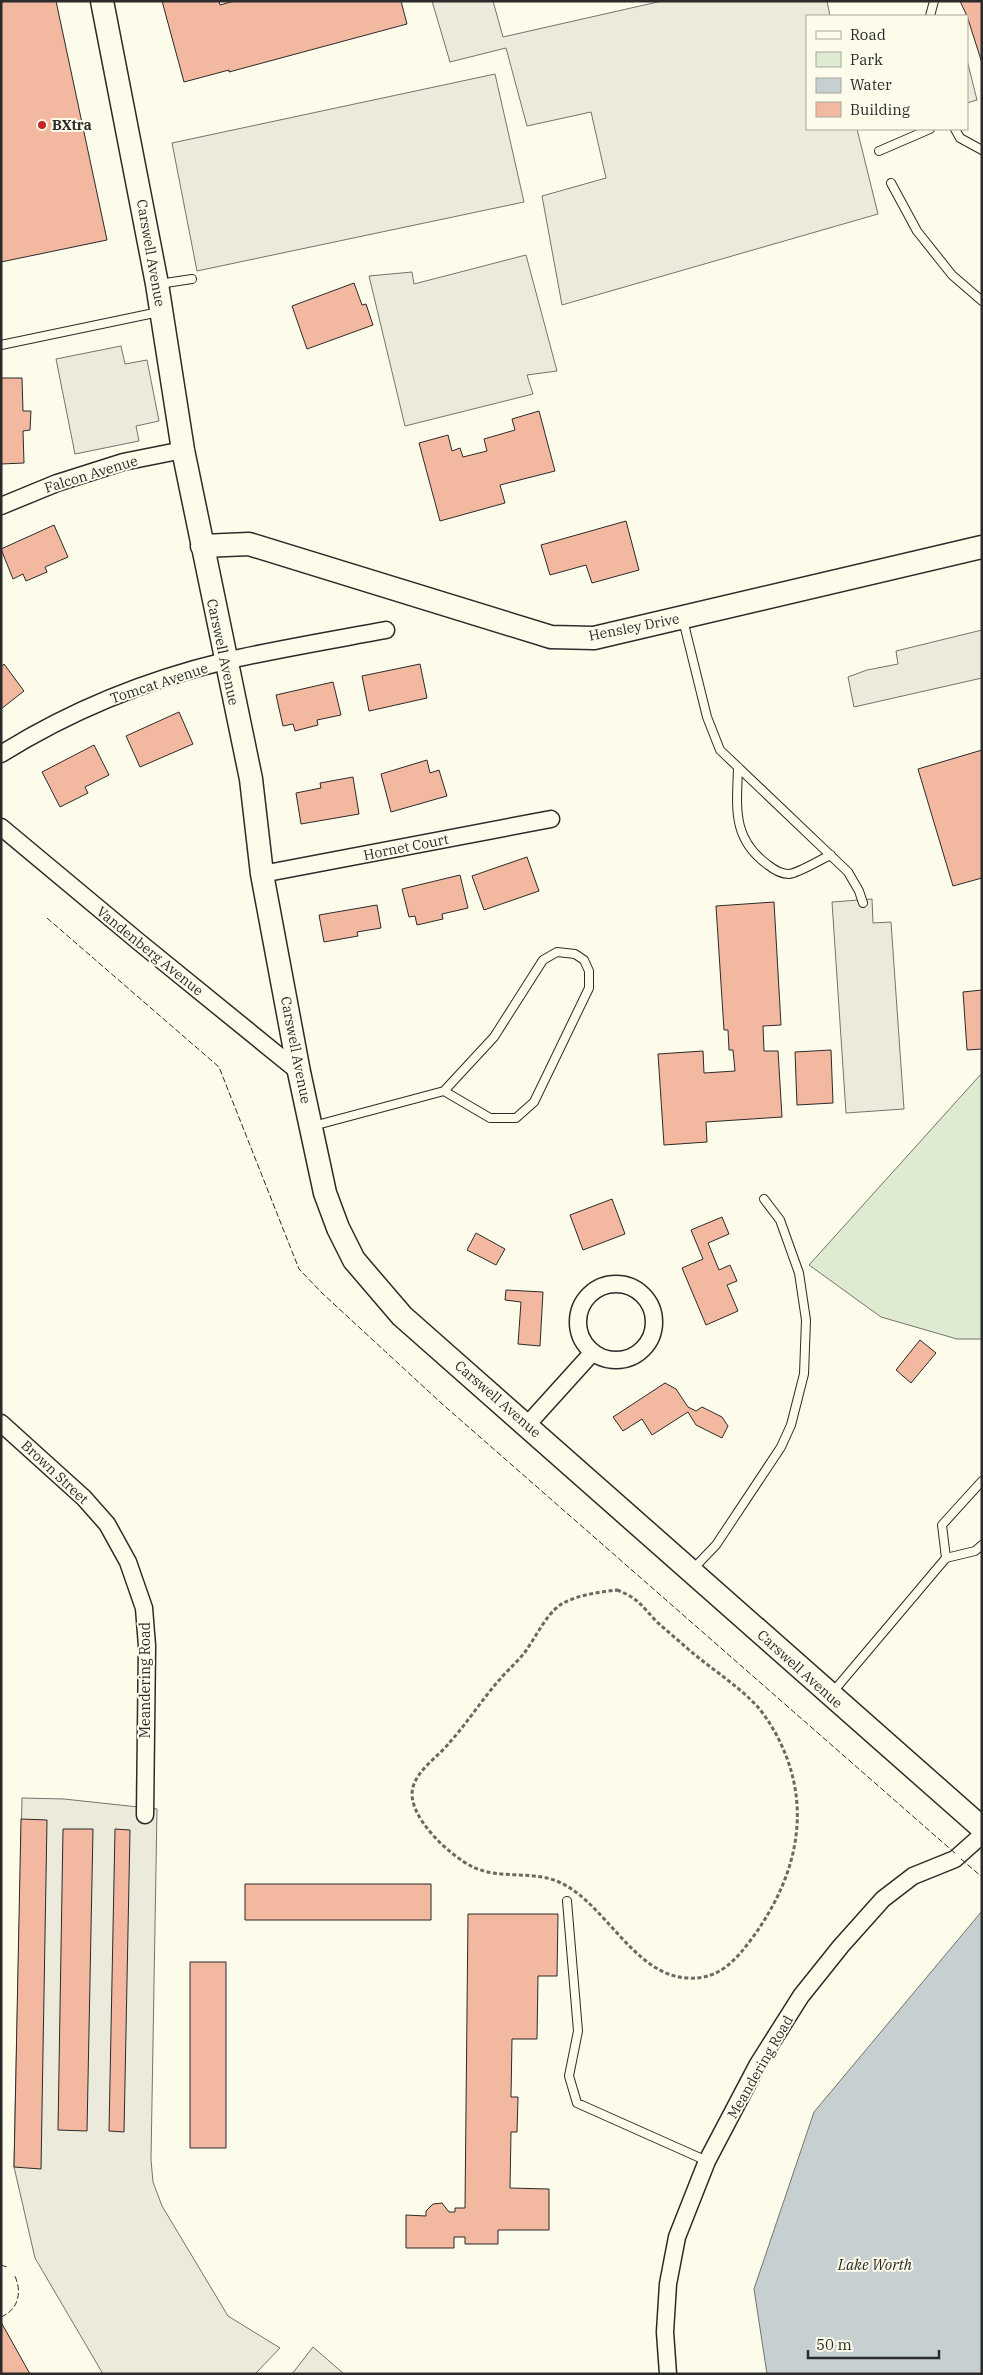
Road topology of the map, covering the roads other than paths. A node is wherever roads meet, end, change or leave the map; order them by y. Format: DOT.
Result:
graph roads {
  1 [pos="102,1"];
  2 [pos="934,1"];
  3 [pos="930,15"];
  4 [pos="928,130"];
  5 [pos="956,130"];
  6 [pos="982,150"];
  7 [pos="879,151"];
  8 [pos="891,183"];
  9 [pos="192,278"];
  10 [pos="157,284"];
  11 [pos="982,301"];
  12 [pos="161,311"];
  13 [pos="1,345"];
  14 [pos="183,450"];
  15 [pos="1,506"];
  16 [pos="202,546"];
  17 [pos="982,547"];
  18 [pos="682,618"];
  19 [pos="386,630"];
  20 [pos="225,661"];
  21 [pos="1,754"];
  22 [pos="738,767"];
  23 [pos="551,819"];
  24 [pos="1,827"];
  25 [pos="831,854"];
  26 [pos="262,874"];
  27 [pos="862,903"];
  28 [pos="300,1072"];
  29 [pos="444,1091"];
  30 [pos="311,1126"];
  31 [pos="764,1199"];
  32 [pos="593,1352"];
  33 [pos="1,1422"];
  34 [pos="527,1425"];
  35 [pos="982,1481"];
  36 [pos="108,1524"];
  37 [pos="982,1545"];
  38 [pos="946,1558"];
  39 [pos="691,1570"];
  40 [pos="830,1695"];
  41 [pos="145,1815"];
  42 [pos="982,1828"];
  43 [pos="982,1836"];
  44 [pos="567,1901"];
  45 [pos="707,2161"];
  46 [pos="668,2374"];
  1 -- 10 [label="street, Carswell Avenue"];
  2 -- 3 [label="lane"];
  4 -- 7 [label="lane"];
  5 -- 6 [label="lane"];
  8 -- 11 [label="lane"];
  9 -- 10 [label="lane"];
  10 -- 12 [label="street, Carswell Avenue"];
  12 -- 13 [label="lane"];
  12 -- 14 [label="street, Carswell Avenue"];
  14 -- 15 [label="street, Falcon Avenue"];
  14 -- 16 [label="street, Carswell Avenue"];
  16 -- 18 [label="street, Hensley Drive"];
  16 -- 20 [label="street, Carswell Avenue"];
  17 -- 18 [label="street, Hensley Drive"];
  18 -- 22 [label="lane"];
  19 -- 20 [label="street, Tomcat Avenue"];
  20 -- 21 [label="street, Tomcat Avenue"];
  20 -- 26 [label="street, Carswell Avenue"];
  22 -- 25 [label="lane"];
  22 -- 25 [label="lane"];
  23 -- 26 [label="street, Hornet Court"];
  24 -- 28 [label="street, Vandenberg Avenue"];
  25 -- 27 [label="lane"];
  26 -- 28 [label="street, Carswell Avenue"];
  28 -- 30 [label="street, Carswell Avenue"];
  29 -- 29 [label="lane"];
  29 -- 30 [label="lane"];
  30 -- 34 [label="street, Carswell Avenue"];
  31 -- 39 [label="lane"];
  32 -- 32 [label="street"];
  32 -- 34 [label="street"];
  33 -- 36 [label="street, Brown Street"];
  34 -- 39 [label="street, Carswell Avenue"];
  35 -- 38 [label="lane"];
  36 -- 41 [label="street, Meandering Road"];
  37 -- 38 [label="lane"];
  38 -- 40 [label="lane"];
  39 -- 40 [label="street, Carswell Avenue"];
  40 -- 42 [label="street, Carswell Avenue"];
  43 -- 45 [label="street, Meandering Road"];
  44 -- 45 [label="lane"];
  45 -- 46 [label="street, Meandering Road"];
}
